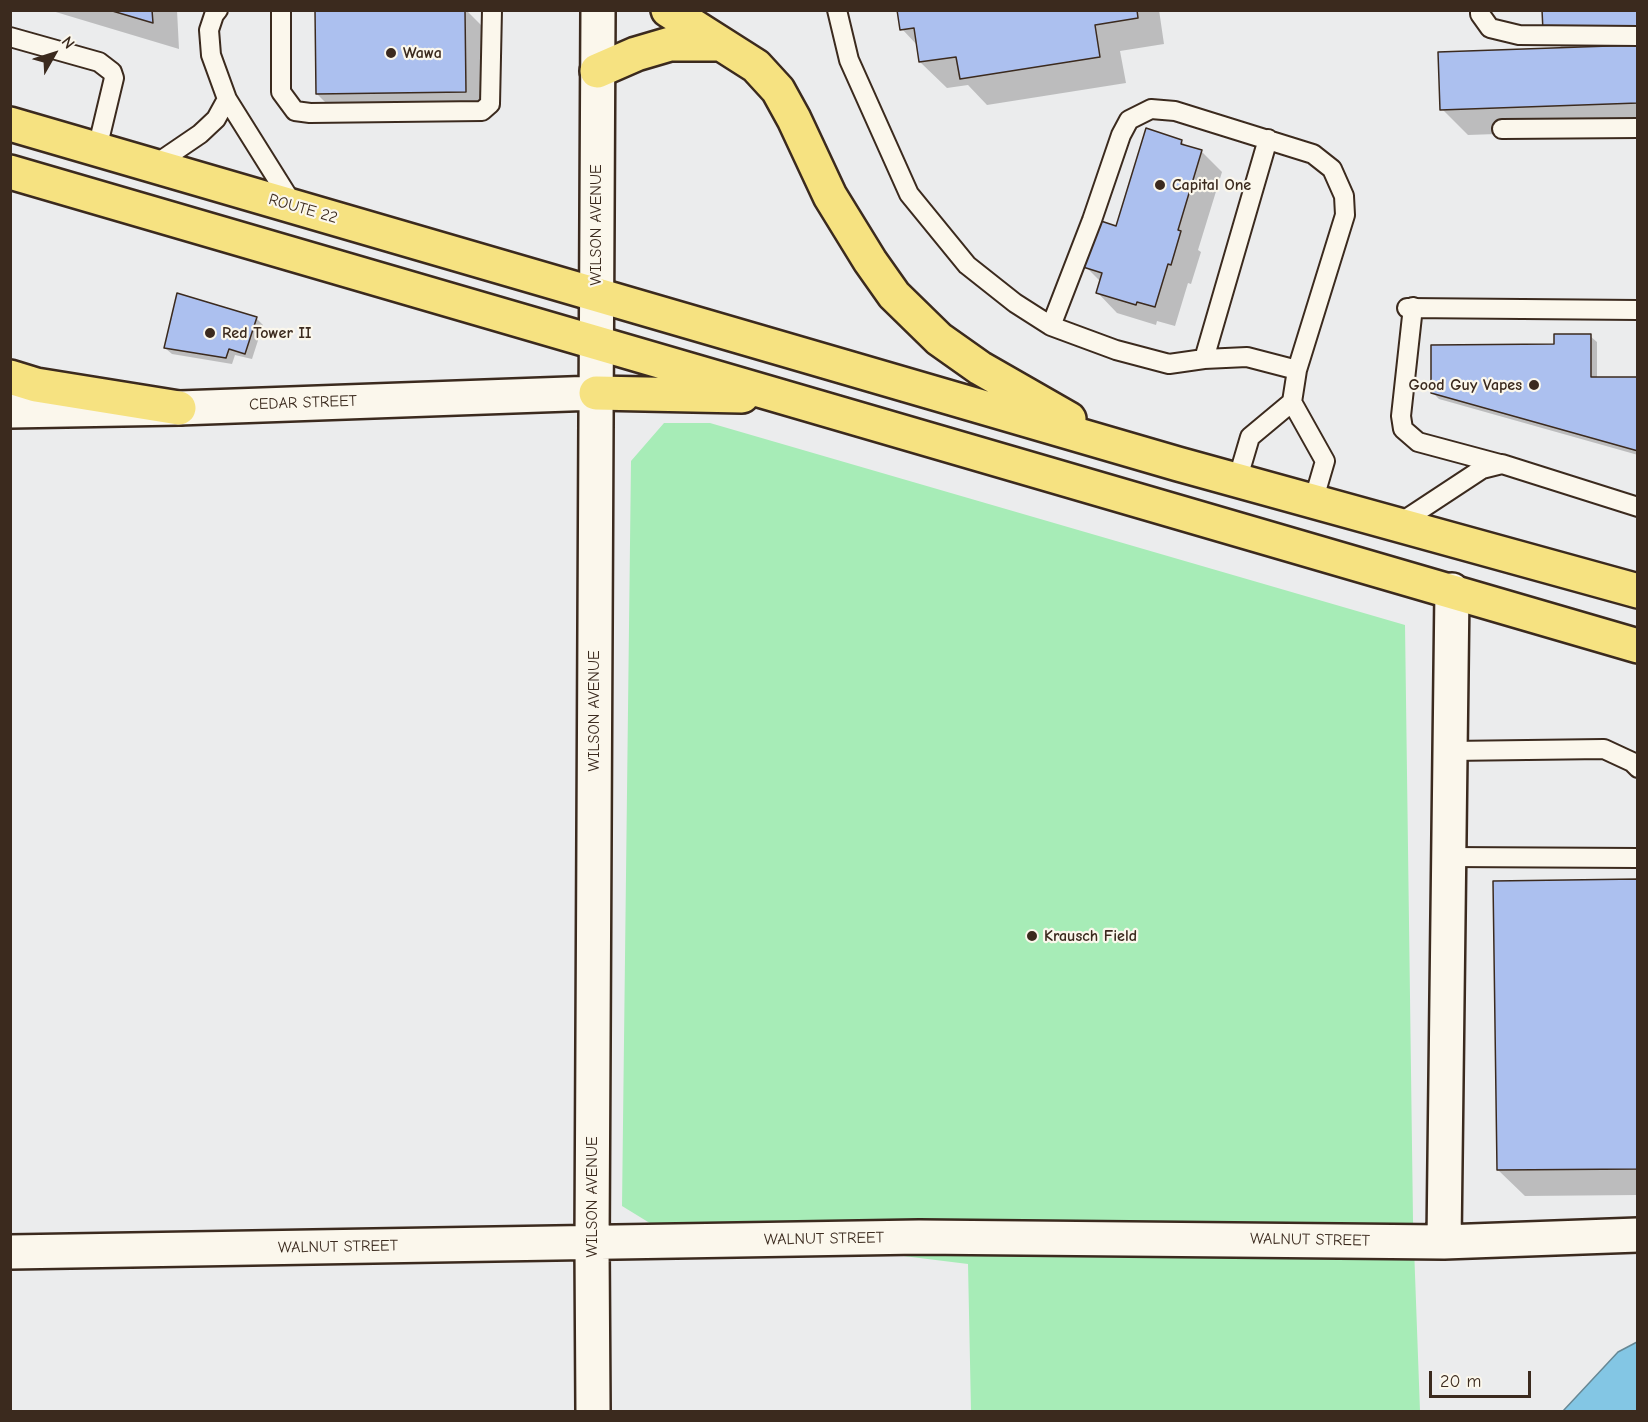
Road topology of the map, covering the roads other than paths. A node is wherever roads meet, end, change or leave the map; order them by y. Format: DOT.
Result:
graph roads {
  1 [pos="218,10"];
  2 [pos="281,10"];
  3 [pos="492,10"];
  4 [pos="598,10"];
  5 [pos="668,10"];
  6 [pos="837,10"];
  7 [pos="1480,10"];
  8 [pos="1638,36"];
  9 [pos="10,37"];
  10 [pos="721,44"];
  11 [pos="597,71"];
  12 [pos="227,99"];
  13 [pos="10,124"];
  14 [pos="1638,128"];
  15 [pos="1502,129"];
  16 [pos="1268,140"];
  17 [pos="97,149"];
  18 [pos="153,166"];
  19 [pos="10,172"];
  20 [pos="295,207"];
  21 [pos="596,294"];
  22 [pos="1638,310"];
  23 [pos="1051,326"];
  24 [pos="596,342"];
  25 [pos="1204,359"];
  26 [pos="1297,370"];
  27 [pos="10,377"];
  28 [pos="596,393"];
  29 [pos="786,397"];
  30 [pos="1292,402"];
  31 [pos="179,408"];
  32 [pos="10,411"];
  33 [pos="1178,464"];
  34 [pos="1502,464"];
  35 [pos="1237,481"];
  36 [pos="1313,502"];
  37 [pos="1638,507"];
  38 [pos="1397,525"];
  39 [pos="1452,590"];
  40 [pos="1638,591"];
  41 [pos="1624,642"];
  42 [pos="1638,658"];
  43 [pos="1450,751"];
  44 [pos="1638,768"];
  45 [pos="1449,857"];
  46 [pos="1638,858"];
  47 [pos="1638,1236"];
  48 [pos="1444,1242"];
  49 [pos="592,1244"];
  50 [pos="10,1252"];
  51 [pos="593,1412"];
  1 -- 12 [label="lane"];
  2 -- 3 [label="lane"];
  4 -- 11 [label="street, WILSON AVENUE"];
  5 -- 10 [label="highway"];
  6 -- 23 [label="lane"];
  7 -- 8 [label="lane"];
  9 -- 17 [label="lane"];
  10 -- 11 [label="highway"];
  10 -- 33 [label="highway"];
  11 -- 21 [label="street, WILSON AVENUE"];
  12 -- 18 [label="lane"];
  12 -- 20 [label="lane"];
  13 -- 17 [label="highway, ROUTE 22"];
  14 -- 15 [label="lane"];
  16 -- 23 [label="lane"];
  16 -- 25 [label="lane"];
  16 -- 26 [label="lane"];
  17 -- 18 [label="highway, ROUTE 22"];
  18 -- 20 [label="highway, ROUTE 22"];
  19 -- 24 [label="highway"];
  20 -- 21 [label="highway, ROUTE 22"];
  21 -- 24 [label="street, WILSON AVENUE"];
  21 -- 33 [label="highway, ROUTE 22"];
  22 -- 34 [label="lane"];
  23 -- 25 [label="lane"];
  24 -- 28 [label="street, WILSON AVENUE"];
  24 -- 29 [label="highway"];
  25 -- 26 [label="lane"];
  26 -- 30 [label="lane"];
  27 -- 31 [label="highway"];
  28 -- 29 [label="highway"];
  28 -- 31 [label="street, CEDAR STREET"];
  28 -- 49 [label="street, WILSON AVENUE"];
  29 -- 39 [label="highway"];
  30 -- 35 [label="lane"];
  30 -- 36 [label="lane"];
  31 -- 32 [label="street, CEDAR STREET"];
  33 -- 35 [label="highway"];
  34 -- 37 [label="lane"];
  34 -- 38 [label="lane"];
  35 -- 36 [label="highway"];
  36 -- 38 [label="highway"];
  38 -- 40 [label="highway"];
  39 -- 41 [label="highway"];
  39 -- 43 [label="street"];
  41 -- 42 [label="highway"];
  43 -- 44 [label="lane"];
  43 -- 45 [label="street"];
  45 -- 46 [label="lane"];
  45 -- 48 [label="street"];
  47 -- 48 [label="street, WALNUT STREET"];
  48 -- 49 [label="street, WALNUT STREET"];
  49 -- 50 [label="street, WALNUT STREET"];
  49 -- 51 [label="street, WILSON AVENUE"];
}
